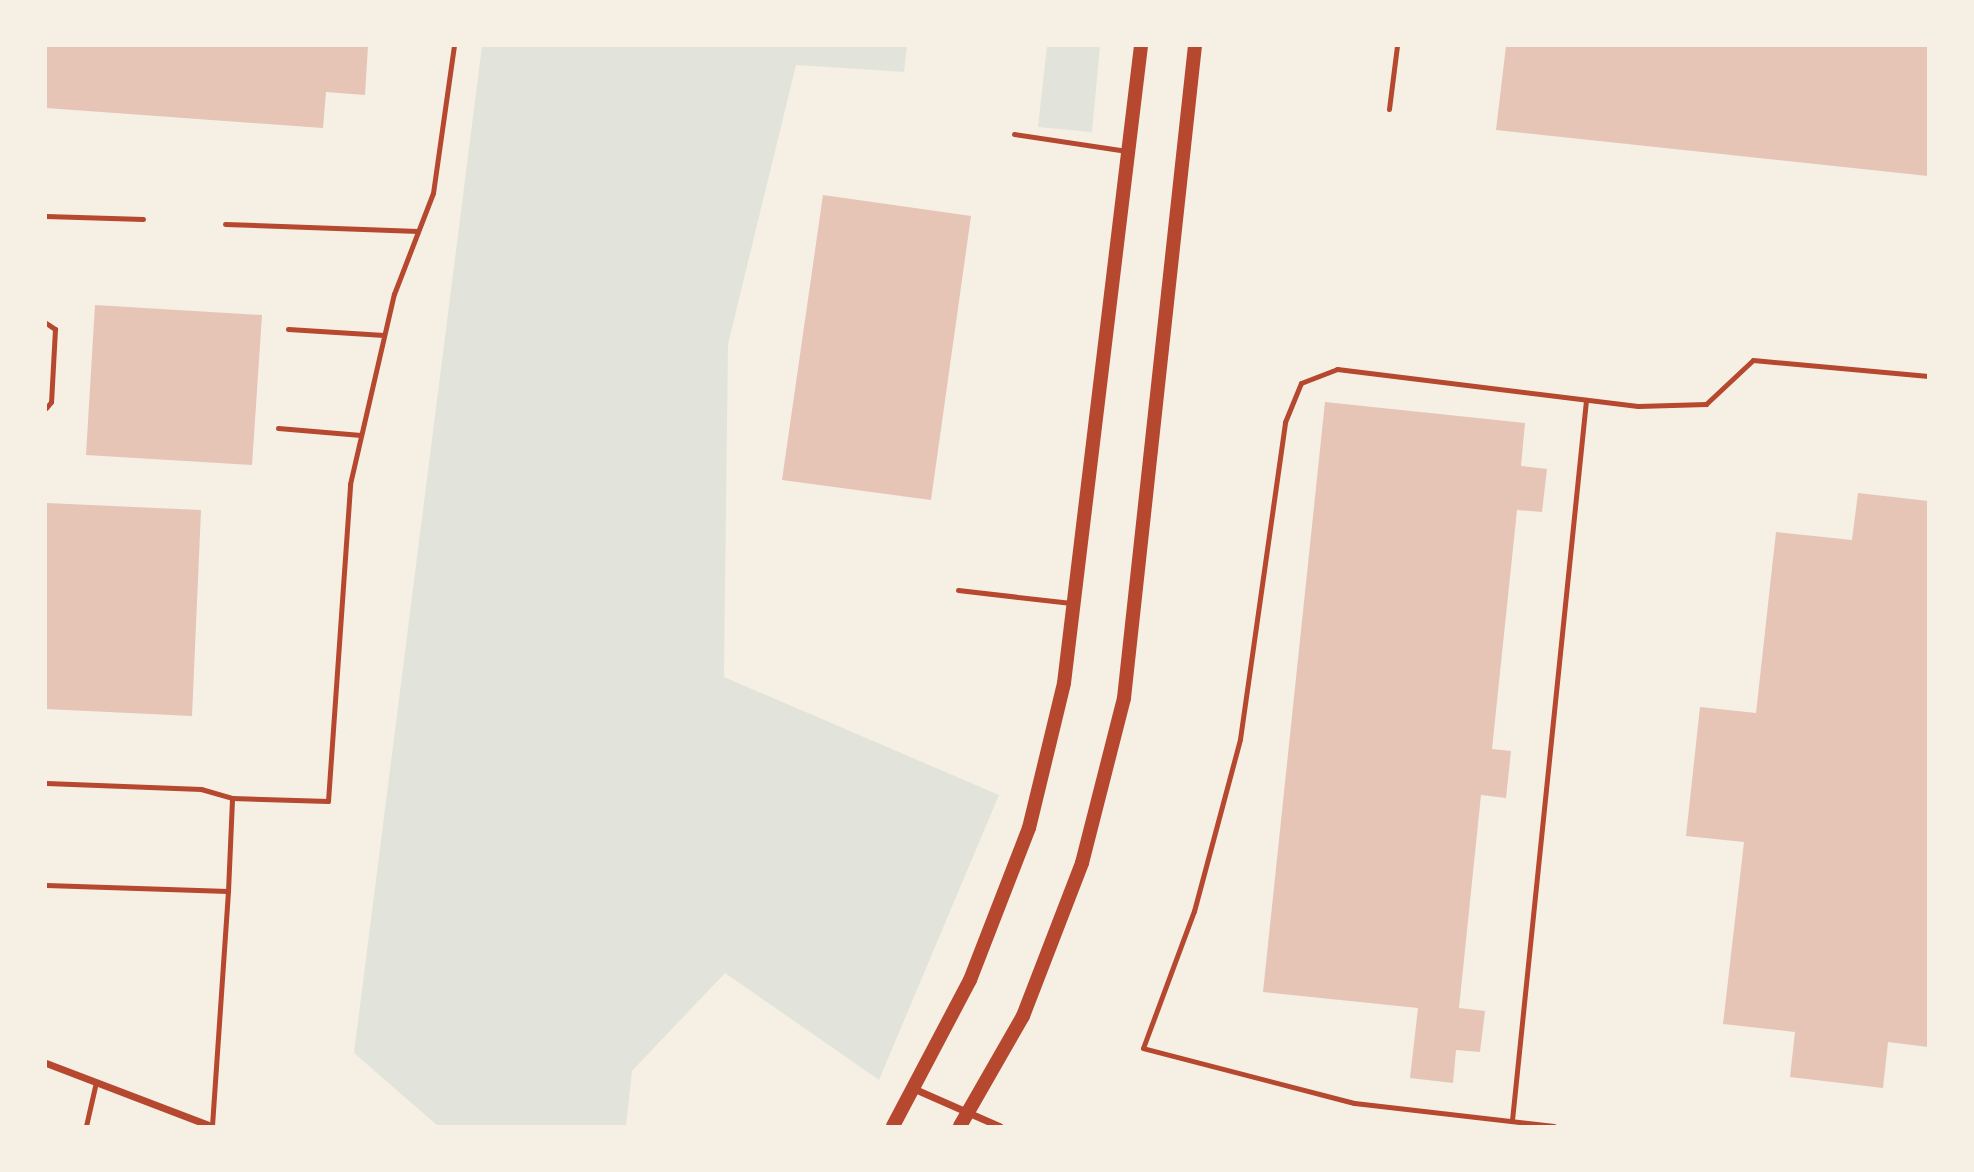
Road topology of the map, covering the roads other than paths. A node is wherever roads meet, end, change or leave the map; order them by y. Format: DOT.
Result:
graph roads {
  1 [pos="454,46"];
  2 [pos="1141,46"];
  3 [pos="1195,46"];
  4 [pos="1397,46"];
  5 [pos="1389,109"];
  6 [pos="1014,134"];
  7 [pos="1130,151"];
  8 [pos="46,216"];
  9 [pos="143,219"];
  10 [pos="225,224"];
  11 [pos="418,231"];
  12 [pos="46,323"];
  13 [pos="288,329"];
  14 [pos="384,335"];
  15 [pos="1928,376"];
  16 [pos="1586,400"];
  17 [pos="46,408"];
  18 [pos="278,428"];
  19 [pos="361,435"];
  20 [pos="958,590"];
  21 [pos="1074,604"];
  22 [pos="46,783"];
  23 [pos="232,798"];
  24 [pos="46,885"];
  25 [pos="228,891"];
  26 [pos="46,1063"];
  27 [pos="96,1082"];
  28 [pos="917,1090"];
  29 [pos="1494,1118"];
  30 [pos="1512,1120"];
  31 [pos="963,1122"];
  32 [pos="86,1126"];
  33 [pos="212,1126"];
  34 [pos="893,1126"];
  35 [pos="999,1126"];
  36 [pos="1500,1126"];
  37 [pos="1554,1126"];
  1 -- 11 [label="lane"];
  2 -- 7 [label="main road"];
  3 -- 31 [label="main road"];
  4 -- 5 [label="lane"];
  6 -- 7 [label="lane"];
  7 -- 21 [label="main road"];
  8 -- 9 [label="lane"];
  10 -- 11 [label="lane"];
  11 -- 14 [label="lane"];
  12 -- 17 [label="lane"];
  13 -- 14 [label="lane"];
  14 -- 19 [label="lane"];
  15 -- 16 [label="lane"];
  16 -- 29 [label="lane"];
  16 -- 30 [label="lane"];
  18 -- 19 [label="lane"];
  19 -- 23 [label="lane"];
  20 -- 21 [label="lane"];
  21 -- 28 [label="main road"];
  22 -- 23 [label="lane"];
  23 -- 25 [label="lane"];
  24 -- 25 [label="lane"];
  25 -- 33 [label="lane"];
  26 -- 27 [label="street"];
  27 -- 32 [label="lane"];
  27 -- 33 [label="street"];
  28 -- 31 [label="street"];
  28 -- 34 [label="main road"];
  29 -- 30 [label="lane"];
  29 -- 36 [label="lane"];
  30 -- 37 [label="lane"];
  31 -- 35 [label="street"];
}
